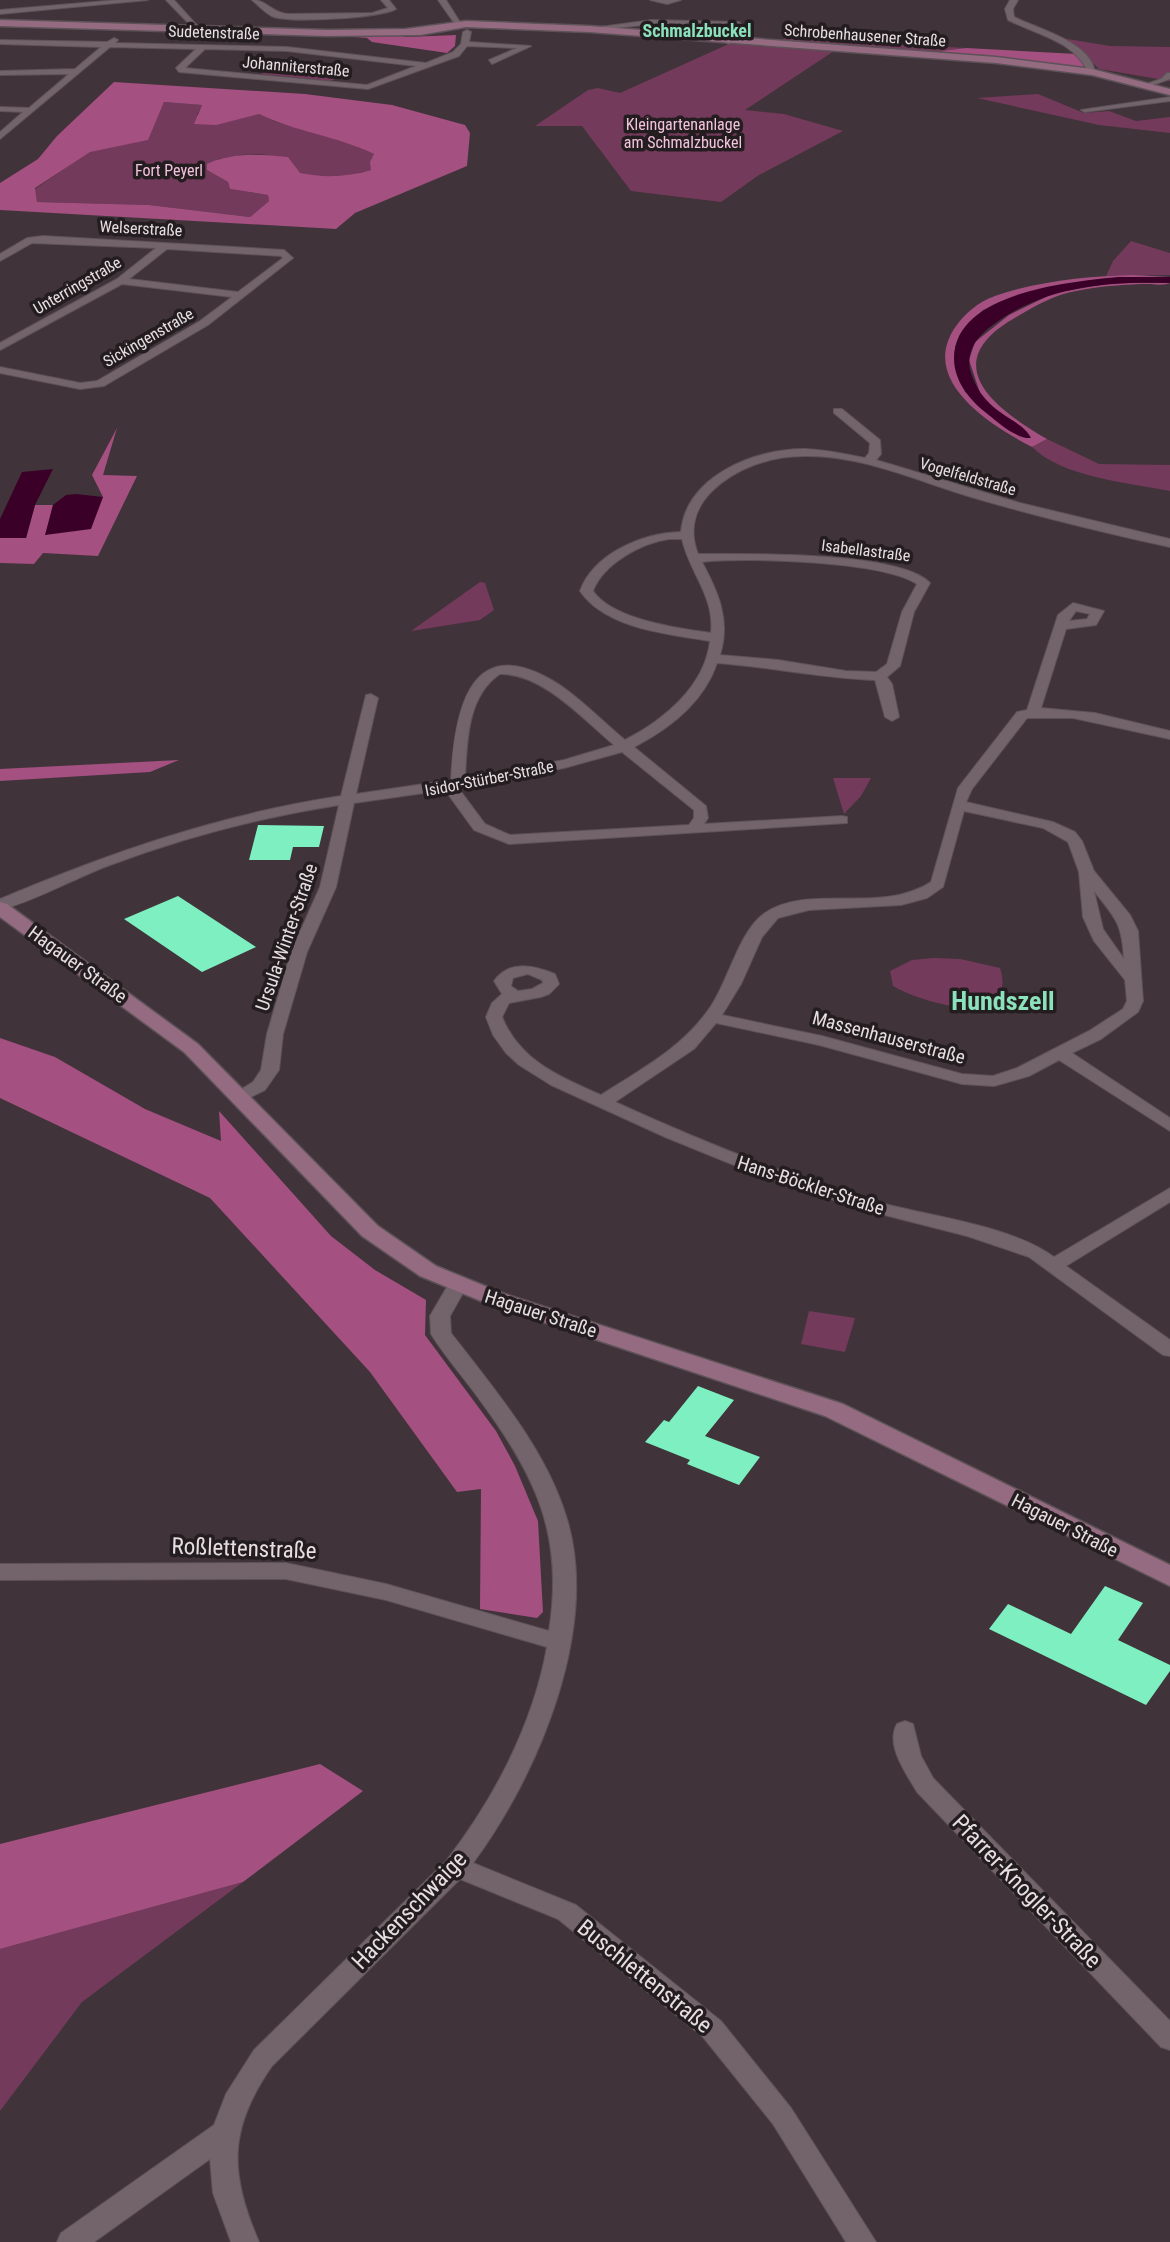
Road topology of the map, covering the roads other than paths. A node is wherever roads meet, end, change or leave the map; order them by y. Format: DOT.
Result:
graph roads {
  1 [pos="144,0"];
  2 [pos="170,0"];
  3 [pos="256,0"];
  4 [pos="385,0"];
  5 [pos="442,0"];
  6 [pos="654,0"];
  7 [pos="677,0"];
  8 [pos="1014,0"];
  9 [pos="452,10"];
  10 [pos="0,12"];
  11 [pos="0,23"];
  12 [pos="130,27"];
  13 [pos="480,27"];
  14 [pos="199,29"];
  15 [pos="459,29"];
  16 [pos="589,29"];
  17 [pos="0,42"];
  18 [pos="729,42"];
  19 [pos="111,43"];
  20 [pos="465,44"];
  21 [pos="204,46"];
  22 [pos="492,62"];
  23 [pos="426,65"];
  24 [pos="77,71"];
  25 [pos="0,72"];
  26 [pos="1092,72"];
  27 [pos="1170,75"];
  28 [pos="1152,84"];
  29 [pos="1170,84"];
  30 [pos="1170,92"];
  31 [pos="1170,99"];
  32 [pos="0,109"];
  33 [pos="31,110"];
  34 [pos="1085,110"];
  35 [pos="0,136"];
  36 [pos="166,246"];
  37 [pos="284,253"];
  38 [pos="0,258"];
  39 [pos="120,281"];
  40 [pos="243,295"];
  41 [pos="0,346"];
  42 [pos="0,370"];
  43 [pos="838,411"];
  44 [pos="867,463"];
  45 [pos="686,535"];
  46 [pos="1170,543"];
  47 [pos="693,558"];
  48 [pos="1061,626"];
  49 [pos="716,638"];
  50 [pos="711,658"];
  51 [pos="879,676"];
  52 [pos="371,698"];
  53 [pos="1034,712"];
  54 [pos="892,717"];
  55 [pos="1170,735"];
  56 [pos="626,745"];
  57 [pos="454,786"];
  58 [pos="348,801"];
  59 [pos="958,805"];
  60 [pos="842,820"];
  61 [pos="694,828"];
  62 [pos="1087,872"];
  63 [pos="0,907"];
  64 [pos="1131,977"];
  65 [pos="511,993"];
  66 [pos="713,1018"];
  67 [pos="1060,1053"];
  68 [pos="241,1096"];
  69 [pos="603,1102"];
  70 [pos="1170,1126"];
  71 [pos="1170,1194"];
  72 [pos="1054,1265"];
  73 [pos="458,1284"];
  74 [pos="1170,1350"];
  75 [pos="0,1572"];
  76 [pos="1170,1576"];
  77 [pos="561,1643"];
  78 [pos="905,1730"];
  79 [pos="457,1867"];
  80 [pos="1170,2039"];
  81 [pos="224,2133"];
  82 [pos="71,2242"];
  83 [pos="245,2242"];
  84 [pos="862,2242"];
  1 -- 10 [label="street"];
  2 -- 14 [label="street"];
  3 -- 4 [label="street"];
  5 -- 9 [label="street"];
  6 -- 7 [label="street"];
  8 -- 26 [label="street"];
  9 -- 13 [label="street"];
  9 -- 15 [label="street"];
  11 -- 12 [label="street"];
  12 -- 14 [label="street"];
  12 -- 19 [label="street"];
  13 -- 15 [label="street, Schrobenhausener Straße"];
  13 -- 16 [label="street, Schrobenhausener Straße"];
  14 -- 15 [label="street"];
  15 -- 20 [label="street"];
  16 -- 18 [label="street, Schrobenhausener Straße"];
  16 -- 18 [label="street"];
  17 -- 19 [label="street, Sudetenstraße"];
  18 -- 26 [label="street, Schrobenhausener Straße"];
  19 -- 21 [label="street, Sudetenstraße"];
  19 -- 24 [label="street"];
  20 -- 22 [label="street"];
  20 -- 23 [label="street, Johanniterstraße"];
  21 -- 23 [label="street, Sudetenstraße"];
  21 -- 23 [label="street, Johanniterstraße"];
  24 -- 25 [label="street"];
  24 -- 33 [label="street"];
  26 -- 28 [label="street, Schrobenhausener Straße"];
  27 -- 28 [label="street"];
  28 -- 29 [label="street, Schrobenhausener Straße"];
  28 -- 30 [label="street, Schrobenhausener Straße"];
  31 -- 34 [label="street"];
  32 -- 33 [label="street"];
  33 -- 35 [label="street"];
  36 -- 37 [label="street, Welserstraße"];
  36 -- 38 [label="street, Welserstraße"];
  36 -- 39 [label="street, Unterringstraße"];
  37 -- 40 [label="street, Sickingenstraße"];
  39 -- 40 [label="street"];
  39 -- 41 [label="street, Unterringstraße"];
  40 -- 42 [label="street, Sickingenstraße"];
  43 -- 44 [label="street"];
  44 -- 45 [label="street, Vogelfeldstraße"];
  44 -- 46 [label="street, Vogelfeldstraße"];
  45 -- 47 [label="street, Isidor-Stürber-Straße"];
  45 -- 49 [label="street"];
  47 -- 49 [label="street, Isidor-Stürber-Straße"];
  47 -- 51 [label="street, Isabellastraße"];
  48 -- 53 [label="street"];
  49 -- 50 [label="street, Isidor-Stürber-Straße"];
  50 -- 51 [label="street"];
  50 -- 56 [label="street, Isidor-Stürber-Straße"];
  51 -- 54 [label="street"];
  52 -- 58 [label="street, Ursula-Winter-Straße"];
  53 -- 55 [label="street"];
  53 -- 59 [label="street"];
  56 -- 57 [label="street, Isidor-Stürber-Straße"];
  56 -- 57 [label="street"];
  56 -- 61 [label="street"];
  57 -- 58 [label="street, Isidor-Stürber-Straße"];
  57 -- 61 [label="street"];
  58 -- 63 [label="street, Isidor-Stürber-Straße"];
  58 -- 68 [label="street, Ursula-Winter-Straße"];
  59 -- 62 [label="street, Massenhauserstraße"];
  59 -- 66 [label="street"];
  60 -- 61 [label="street"];
  62 -- 64 [label="street, Massenhauserstraße"];
  62 -- 64 [label="street, Massenhauserstraße"];
  63 -- 68 [label="street, Hagauer Straße"];
  64 -- 67 [label="street, Massenhauserstraße"];
  65 -- 69 [label="street, Hans-Böckler-Straße"];
  66 -- 67 [label="street, Massenhauserstraße"];
  66 -- 69 [label="street"];
  67 -- 70 [label="street"];
  68 -- 73 [label="street, Hagauer Straße"];
  69 -- 72 [label="street, Hans-Böckler-Straße"];
  71 -- 72 [label="street"];
  72 -- 74 [label="street, Hans-Böckler-Straße"];
  73 -- 76 [label="street, Hagauer Straße"];
  73 -- 77 [label="street, Hackenschwaige"];
  75 -- 77 [label="street, Roßlettenstraße"];
  77 -- 79 [label="street, Hackenschwaige"];
  78 -- 80 [label="street, Pfarrer-Knogler-Straße"];
  79 -- 81 [label="street, Hackenschwaige"];
  79 -- 84 [label="street, Buschlettenstraße"];
  81 -- 82 [label="street"];
  81 -- 83 [label="street, Hackenschwaige"];
}
